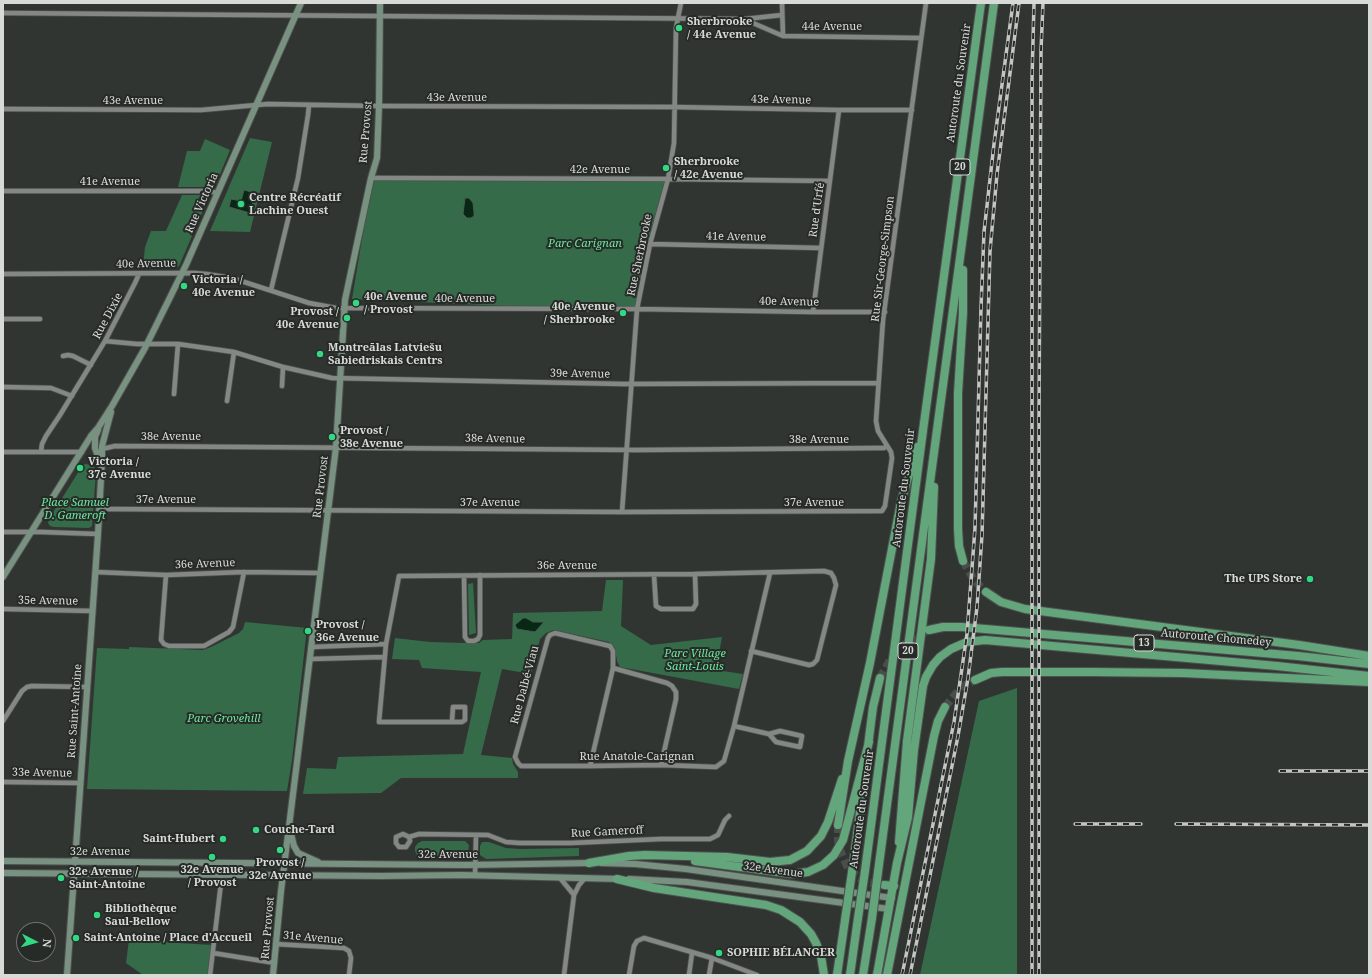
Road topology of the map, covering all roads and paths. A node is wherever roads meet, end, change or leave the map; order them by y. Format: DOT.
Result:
graph roads {
  1 [pos="301,3"];
  2 [pos="380,3"];
  3 [pos="681,3"];
  4 [pos="782,3"];
  5 [pos="926,3"];
  6 [pos="981,3"];
  7 [pos="994,3"];
  8 [pos="3,13"];
  9 [pos="782,15"];
  10 [pos="295,16"];
  11 [pos="379,17"];
  12 [pos="678,18"];
  13 [pos="745,19"];
  14 [pos="783,36"];
  15 [pos="921,38"];
  16 [pos="309,104"];
  17 [pos="256,105"];
  18 [pos="379,106"];
  19 [pos="675,107"];
  20 [pos="3,109"];
  21 [pos="839,110"];
  22 [pos="912,110"];
  23 [pos="371,178"];
  24 [pos="668,179"];
  25 [pos="830,181"];
  26 [pos="3,190"];
  27 [pos="217,193"];
  28 [pos="963,241"];
  29 [pos="650,244"];
  30 [pos="821,248"];
  31 [pos="182,273"];
  32 [pos="3,274"];
  33 [pos="139,274"];
  34 [pos="271,290"];
  35 [pos="344,308"];
  36 [pos="637,309"];
  37 [pos="813,312"];
  38 [pos="885,312"];
  39 [pos="40,319"];
  40 [pos="3,320"];
  41 [pos="105,341"];
  42 [pos="146,344"];
  43 [pos="178,344"];
  44 [pos="234,352"];
  45 [pos="63,356"];
  46 [pos="91,365"];
  47 [pos="283,368"];
  48 [pos="340,379"];
  49 [pos="878,383"];
  50 [pos="632,384"];
  51 [pos="282,386"];
  52 [pos="3,387"];
  53 [pos="174,394"];
  54 [pos="72,396"];
  55 [pos="227,401"];
  56 [pos="112,406"];
  57 [pos="924,423"];
  58 [pos="98,428"];
  59 [pos="937,430"];
  60 [pos="887,446"];
  61 [pos="336,447"];
  62 [pos="99,449"];
  63 [pos="627,450"];
  64 [pos="3,452"];
  65 [pos="41,452"];
  66 [pos="82,452"];
  67 [pos="100,509"];
  68 [pos="328,510"];
  69 [pos="622,512"];
  70 [pos="880,512"];
  71 [pos="3,532"];
  72 [pos="31,532"];
  73 [pos="98,534"];
  74 [pos="963,561"];
  75 [pos="96,572"];
  76 [pos="244,572"];
  77 [pos="770,573"];
  78 [pos="320,574"];
  79 [pos="695,574"];
  80 [pos="166,575"];
  81 [pos="480,575"];
  82 [pos="654,575"];
  83 [pos="464,576"];
  84 [pos="3,577"];
  85 [pos="986,592"];
  86 [pos="3,609"];
  87 [pos="93,611"];
  88 [pos="929,630"];
  89 [pos="386,644"];
  90 [pos="312,647"];
  91 [pos="752,651"];
  92 [pos="1369,656"];
  93 [pos="384,657"];
  94 [pos="310,659"];
  95 [pos="1369,664"];
  96 [pos="613,668"];
  97 [pos="1369,676"];
  98 [pos="880,678"];
  99 [pos="975,680"];
  100 [pos="1369,682"];
  101 [pos="87,687"];
  102 [pos="945,707"];
  103 [pos="3,721"];
  104 [pos="452,721"];
  105 [pos="734,726"];
  106 [pos="769,734"];
  107 [pos="869,742"];
  108 [pos="515,757"];
  109 [pos="848,761"];
  110 [pos="662,765"];
  111 [pos="590,766"];
  112 [pos="3,782"];
  113 [pos="80,783"];
  114 [pos="729,816"];
  115 [pos="838,825"];
  116 [pos="289,828"];
  117 [pos="476,835"];
  118 [pos="409,837"];
  119 [pos="654,855"];
  120 [pos="3,861"];
  121 [pos="74,862"];
  122 [pos="285,863"];
  123 [pos="321,863"];
  124 [pos="589,863"];
  125 [pos="897,863"];
  126 [pos="476,865"];
  127 [pos="3,872"];
  128 [pos="74,873"];
  129 [pos="221,874"];
  130 [pos="283,875"];
  131 [pos="476,876"];
  132 [pos="560,878"];
  133 [pos="585,878"];
  134 [pos="617,879"];
  135 [pos="884,885"];
  136 [pos="894,886"];
  137 [pos="574,895"];
  138 [pos="892,898"];
  139 [pos="889,909"];
  140 [pos="275,944"];
  141 [pos="213,953"];
  142 [pos="692,953"];
  143 [pos="712,958"];
  144 [pos="274,963"];
  145 [pos="66,975"];
  146 [pos="210,975"];
  147 [pos="273,975"];
  148 [pos="349,975"];
  149 [pos="564,975"];
  150 [pos="629,975"];
  151 [pos="690,975"];
  152 [pos="709,975"];
  153 [pos="757,975"];
  154 [pos="824,975"];
  155 [pos="837,975"];
  156 [pos="850,975"];
  157 [pos="864,975"];
  158 [pos="877,975"];
  159 [pos="887,975"];
  1 -- 10 [label="main road, Rue Victoria"];
  2 -- 11 [label="main road, Rue Provost"];
  3 -- 12 [label="street, Rue Sherbrooke"];
  4 -- 9 [label="street"];
  5 -- 15 [label="street, Rue Sir-George-Simpson"];
  6 -- 57 [label="highway, Autoroute du Souvenir / 20"];
  7 -- 28 [label="highway, 20"];
  8 -- 10 [label="street, 44e Avenue"];
  9 -- 13 [label="street, 44e Avenue"];
  9 -- 14 [label="street"];
  10 -- 11 [label="street, 44e Avenue"];
  10 -- 17 [label="main road, Rue Victoria"];
  11 -- 12 [label="street, 44e Avenue"];
  11 -- 18 [label="main road, Rue Provost"];
  12 -- 13 [label="street, 44e Avenue"];
  12 -- 19 [label="street, Rue Sherbrooke"];
  13 -- 14 [label="street, 44e Avenue"];
  14 -- 15 [label="street, 44e Avenue"];
  15 -- 22 [label="street, Rue Sir-George-Simpson"];
  16 -- 17 [label="street, 43e Avenue"];
  16 -- 18 [label="street, 43e Avenue"];
  16 -- 34 [label="street"];
  17 -- 20 [label="street, 43e Avenue"];
  17 -- 27 [label="main road, Rue Victoria"];
  18 -- 19 [label="street, 43e Avenue"];
  18 -- 23 [label="main road, Rue Provost"];
  19 -- 21 [label="street, 43e Avenue"];
  19 -- 24 [label="street, Rue Sherbrooke"];
  21 -- 22 [label="street, 43e Avenue"];
  21 -- 25 [label="street, Rue d'Urfé"];
  22 -- 38 [label="street, Rue Sir-George-Simpson"];
  23 -- 24 [label="street, 42e Avenue"];
  23 -- 35 [label="main road, Rue Provost"];
  24 -- 25 [label="street, 42e Avenue"];
  24 -- 29 [label="street, Rue Sherbrooke"];
  25 -- 30 [label="street, Rue d'Urfé"];
  26 -- 27 [label="street, 41e Avenue"];
  27 -- 31 [label="main road, Rue Victoria"];
  28 -- 59 [label="highway, 20"];
  28 -- 74 [label="highway"];
  29 -- 30 [label="street, 41e Avenue"];
  29 -- 36 [label="street, Rue Sherbrooke"];
  30 -- 37 [label="street, Rue d'Urfé"];
  31 -- 33 [label="street, 40e Avenue"];
  31 -- 34 [label="street, 40e Avenue"];
  31 -- 42 [label="main road, Rue Victoria"];
  32 -- 33 [label="street, 40e Avenue"];
  33 -- 41 [label="street, Rue Dixie"];
  34 -- 35 [label="street, 40e Avenue"];
  35 -- 36 [label="street, 40e Avenue"];
  35 -- 48 [label="main road, Rue Provost"];
  36 -- 37 [label="street, 40e Avenue"];
  36 -- 50 [label="street, Rue Sherbrooke"];
  37 -- 38 [label="street, 40e Avenue"];
  38 -- 49 [label="street, Rue Sir-George-Simpson"];
  39 -- 40 [label="street"];
  41 -- 42 [label="street, 39e Avenue"];
  41 -- 46 [label="street, Rue Dixie"];
  42 -- 43 [label="street, 39e Avenue"];
  42 -- 56 [label="main road, Rue Victoria"];
  43 -- 44 [label="street, 39e Avenue"];
  43 -- 53 [label="street"];
  44 -- 47 [label="street, 39e Avenue"];
  44 -- 55 [label="street"];
  45 -- 46 [label="street"];
  46 -- 54 [label="street, Rue Dixie"];
  47 -- 48 [label="street, 39e Avenue"];
  47 -- 51 [label="street"];
  48 -- 50 [label="street, 39e Avenue"];
  48 -- 61 [label="main road, Rue Provost"];
  49 -- 50 [label="street, 39e Avenue"];
  49 -- 60 [label="street, Rue Sir-George-Simpson"];
  50 -- 63 [label="street, Rue Sherbrooke"];
  52 -- 54 [label="street"];
  54 -- 65 [label="street, Rue Dixie"];
  56 -- 58 [label="main road, Rue Victoria"];
  56 -- 62 [label="main road, Rue Victoria"];
  57 -- 109 [label="highway"];
  57 -- 156 [label="highway, Autoroute du Souvenir / 20, bridge"];
  58 -- 62 [label="main road"];
  58 -- 66 [label="main road, Rue Victoria"];
  59 -- 125 [label="highway"];
  59 -- 157 [label="highway, 20, bridge"];
  60 -- 63 [label="street, 38e Avenue"];
  60 -- 70 [label="street, Rue Sir-George-Simpson"];
  61 -- 62 [label="street, 38e Avenue"];
  61 -- 63 [label="street, 38e Avenue"];
  61 -- 68 [label="main road, Rue Provost"];
  62 -- 66 [label="main road"];
  62 -- 67 [label="main road, Rue Saint-Antoine"];
  63 -- 69 [label="street, Rue Sherbrooke"];
  64 -- 65 [label="street"];
  65 -- 66 [label="street"];
  66 -- 72 [label="main road, Rue Victoria"];
  67 -- 68 [label="street, 37e Avenue"];
  67 -- 73 [label="main road, Rue Saint-Antoine"];
  68 -- 69 [label="street, 37e Avenue"];
  68 -- 78 [label="main road, Rue Provost"];
  69 -- 70 [label="street, 37e Avenue"];
  71 -- 72 [label="street"];
  72 -- 73 [label="street"];
  72 -- 84 [label="main road, Rue Victoria"];
  73 -- 75 [label="main road, Rue Saint-Antoine"];
  75 -- 80 [label="street, 36e Avenue"];
  75 -- 87 [label="main road, Rue Saint-Antoine"];
  76 -- 78 [label="street, 36e Avenue"];
  76 -- 80 [label="street, 36e Avenue"];
  76 -- 80 [label="street, 36e Avenue"];
  77 -- 79 [label="street, 36e Avenue"];
  77 -- 91 [label="street, Rue Anatole-Carignan"];
  77 -- 91 [label="street, 36e Avenue"];
  78 -- 90 [label="main road, Rue Provost"];
  79 -- 82 [label="street, 36e Avenue"];
  79 -- 82 [label="street"];
  81 -- 82 [label="street, 36e Avenue"];
  81 -- 83 [label="street, 36e Avenue"];
  81 -- 83 [label="street"];
  83 -- 89 [label="street, 36e Avenue"];
  85 -- 92 [label="highway"];
  86 -- 87 [label="street, 35e Avenue"];
  87 -- 101 [label="main road, Rue Saint-Antoine"];
  88 -- 95 [label="highway, Autoroute Chomedey / 13"];
  89 -- 90 [label="street"];
  89 -- 93 [label="street, 36e Avenue"];
  90 -- 94 [label="main road, Rue Provost"];
  91 -- 105 [label="street, Rue Anatole-Carignan"];
  93 -- 94 [label="street"];
  93 -- 104 [label="street, 36e Avenue"];
  94 -- 116 [label="main road, Rue Provost"];
  96 -- 108 [label="street, Rue Dalbé-Viau"];
  96 -- 110 [label="street"];
  96 -- 111 [label="street, Rue Dalbé-Viau"];
  97 -- 125 [label="highway, Autoroute Chomedey / 13"];
  98 -- 107 [label="highway"];
  99 -- 100 [label="highway"];
  101 -- 103 [label="street"];
  101 -- 113 [label="main road, Rue Saint-Antoine"];
  102 -- 159 [label="highway"];
  105 -- 106 [label="street"];
  105 -- 110 [label="street, Rue Anatole-Carignan"];
  106 -- 106 [label="street"];
  107 -- 119 [label="highway"];
  107 -- 155 [label="highway, bridge"];
  108 -- 111 [label="street, Rue Anatole-Carignan"];
  109 -- 115 [label="highway"];
  109 -- 119 [label="highway"];
  110 -- 111 [label="street, Rue Anatole-Carignan"];
  112 -- 113 [label="street, 33e Avenue"];
  113 -- 121 [label="main road, Rue Saint-Antoine"];
  114 -- 117 [label="street, Rue Gameroff"];
  116 -- 122 [label="main road, Rue Provost"];
  116 -- 123 [label="main road"];
  117 -- 118 [label="street, Rue Gameroff"];
  117 -- 126 [label="street"];
  119 -- 124 [label="highway"];
  120 -- 121 [label="main road, 32e Avenue"];
  121 -- 122 [label="main road, 32e Avenue"];
  121 -- 128 [label="main road, Rue Saint-Antoine"];
  122 -- 123 [label="main road, 32e Avenue"];
  122 -- 130 [label="main road, Rue Provost"];
  123 -- 126 [label="main road, 32e Avenue"];
  124 -- 126 [label="main road, 32e Avenue"];
  124 -- 138 [label="main road, 32e Avenue"];
  125 -- 136 [label="highway"];
  126 -- 131 [label="street"];
  127 -- 128 [label="main road, 32e Avenue"];
  128 -- 129 [label="main road, 32e Avenue"];
  128 -- 145 [label="main road, Rue Saint-Antoine"];
  129 -- 130 [label="main road, 32e Avenue"];
  129 -- 141 [label="street"];
  130 -- 131 [label="main road, 32e Avenue"];
  130 -- 140 [label="main road, Rue Provost"];
  131 -- 132 [label="main road, 32e Avenue"];
  132 -- 133 [label="main road, 32e Avenue"];
  132 -- 137 [label="street"];
  133 -- 134 [label="main road, 32e Avenue"];
  133 -- 137 [label="street"];
  134 -- 139 [label="main road, 32e Avenue"];
  134 -- 154 [label="highway"];
  135 -- 136 [label="highway"];
  136 -- 138 [label="highway"];
  137 -- 149 [label="street"];
  138 -- 139 [label="highway"];
  139 -- 158 [label="highway"];
  140 -- 144 [label="main road, Rue Provost"];
  140 -- 148 [label="street, 31e Avenue"];
  141 -- 144 [label="street"];
  141 -- 146 [label="street"];
  142 -- 143 [label="street"];
  142 -- 150 [label="street"];
  142 -- 151 [label="street"];
  143 -- 152 [label="street"];
  143 -- 153 [label="street"];
  144 -- 147 [label="main road, Rue Provost"];
}
